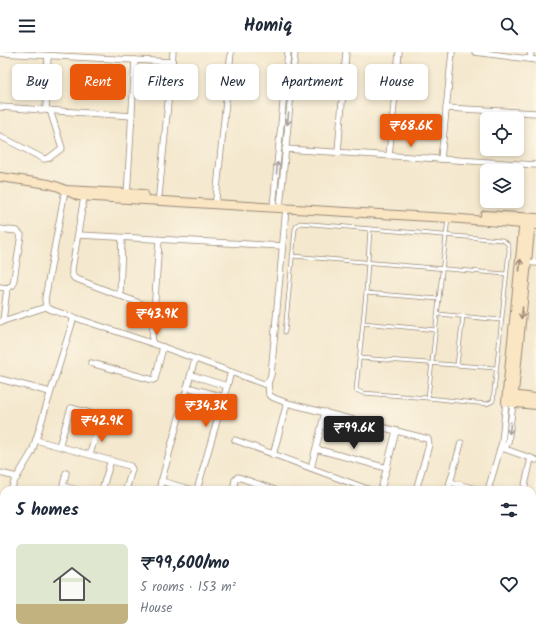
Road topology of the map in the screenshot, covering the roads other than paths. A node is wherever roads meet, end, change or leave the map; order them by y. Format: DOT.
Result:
graph roads {
  1 [pos="173,52"];
  2 [pos="231,52"];
  3 [pos="288,52"];
  4 [pos="294,52"];
  5 [pos="346,52"];
  6 [pos="399,52"];
  7 [pos="452,52"];
  8 [pos="475,52"];
  9 [pos="531,52"];
  10 [pos="0,53"];
  11 [pos="48,56"];
  12 [pos="533,59"];
  13 [pos="135,60"];
  14 [pos="172,62"];
  15 [pos="0,107"];
  16 [pos="446,108"];
  17 [pos="48,110"];
  18 [pos="536,113"];
  19 [pos="132,116"];
  20 [pos="0,136"];
  21 [pos="285,149"];
  22 [pos="338,152"];
  23 [pos="389,156"];
  24 [pos="441,159"];
  25 [pos="536,165"];
  26 [pos="0,177"];
  27 [pos="65,190"];
  28 [pos="159,195"];
  29 [pos="127,196"];
  30 [pos="84,197"];
  31 [pos="216,199"];
  32 [pos="279,205"];
  33 [pos="448,218"];
  34 [pos="530,221"];
  35 [pos="0,229"];
  36 [pos="370,229"];
  37 [pos="79,234"];
  38 [pos="446,235"];
  39 [pos="122,238"];
  40 [pos="159,240"];
  41 [pos="282,246"];
  42 [pos="292,256"];
  43 [pos="527,262"];
  44 [pos="368,263"];
  45 [pos="536,263"];
  46 [pos="443,269"];
  47 [pos="506,274"];
  48 [pos="0,287"];
  49 [pos="7,288"];
  50 [pos="366,293"];
  51 [pos="120,296"];
  52 [pos="439,299"];
  53 [pos="46,307"];
  54 [pos="155,309"];
  55 [pos="438,314"];
  56 [pos="463,316"];
  57 [pos="74,317"];
  58 [pos="501,320"];
  59 [pos="2,322"];
  60 [pos="363,323"];
  61 [pos="436,330"];
  62 [pos="285,332"];
  63 [pos="152,343"];
  64 [pos="163,347"];
  65 [pos="359,358"];
  66 [pos="195,359"];
  67 [pos="91,363"];
  68 [pos="432,364"];
  69 [pos="458,366"];
  70 [pos="496,368"];
  71 [pos="231,372"];
  72 [pos="191,375"];
  73 [pos="0,379"];
  74 [pos="268,383"];
  75 [pos="227,386"];
  76 [pos="187,387"];
  77 [pos="50,392"];
  78 [pos="224,397"];
  79 [pos="428,398"];
  80 [pos="536,398"];
  81 [pos="510,399"];
  82 [pos="287,403"];
  83 [pos="536,405"];
  84 [pos="324,412"];
  85 [pos="97,415"];
  86 [pos="98,427"];
  87 [pos="396,430"];
  88 [pos="36,440"];
  89 [pos="234,440"];
  90 [pos="461,443"];
  91 [pos="59,446"];
  92 [pos="501,448"];
  93 [pos="316,449"];
  94 [pos="90,454"];
  95 [pos="273,455"];
  96 [pos="533,459"];
  97 [pos="111,460"];
  98 [pos="311,468"];
  99 [pos="387,468"];
  100 [pos="0,473"];
  101 [pos="66,473"];
  102 [pos="17,477"];
  103 [pos="161,481"];
  104 [pos="450,482"];
  105 [pos="13,486"];
  106 [pos="63,486"];
  107 [pos="103,486"];
  108 [pos="127,486"];
  109 [pos="160,486"];
  110 [pos="178,486"];
  111 [pos="198,486"];
  112 [pos="233,486"];
  113 [pos="264,486"];
  114 [pos="359,486"];
  115 [pos="382,486"];
  116 [pos="417,486"];
  117 [pos="449,486"];
  118 [pos="464,486"];
  119 [pos="489,486"];
  120 [pos="525,486"];
  1 -- 14 [label="street"];
  2 -- 31 [label="street"];
  32 -- 3 [label="street, one-way"];
  4 -- 21 [label="street, one-way"];
  5 -- 22 [label="street"];
  6 -- 23 [label="street"];
  7 -- 16 [label="street"];
  8 -- 12 [label="street"];
  9 -- 12 [label="street"];
  10 -- 11 [label="street"];
  11 -- 13 [label="street"];
  11 -- 17 [label="street"];
  13 -- 14 [label="street"];
  13 -- 19 [label="street"];
  14 -- 28 [label="street"];
  15 -- 17 [label="street"];
  16 -- 18 [label="street"];
  16 -- 24 [label="street"];
  17 -- 19 [label="street"];
  17 -- 20 [label="street"];
  19 -- 29 [label="street"];
  21 -- 22 [label="street"];
  21 -- 32 [label="street"];
  22 -- 23 [label="street"];
  23 -- 24 [label="street"];
  24 -- 25 [label="street"];
  26 -- 27 [label="street"];
  27 -- 29 [label="street"];
  27 -- 30 [label="street"];
  27 -- 53 [label="street"];
  28 -- 29 [label="street"];
  28 -- 31 [label="street"];
  29 -- 30 [label="street"];
  29 -- 32 [label="street"];
  30 -- 37 [label="street"];
  31 -- 32 [label="street"];
  32 -- 33 [label="street"];
  32 -- 34 [label="street"];
  32 -- 41 [label="street"];
  33 -- 34 [label="street"];
  33 -- 38 [label="lane"];
  34 -- 43 [label="street"];
  81 -- 34 [label="street, one-way"];
  35 -- 49 [label="street"];
  36 -- 38 [label="lane"];
  36 -- 42 [label="lane"];
  36 -- 44 [label="lane"];
  37 -- 39 [label="street"];
  37 -- 51 [label="street"];
  38 -- 46 [label="lane"];
  38 -- 47 [label="lane"];
  39 -- 40 [label="street"];
  39 -- 51 [label="street"];
  40 -- 41 [label="street"];
  40 -- 54 [label="street"];
  41 -- 74 [label="street"];
  42 -- 44 [label="lane"];
  42 -- 62 [label="lane"];
  43 -- 45 [label="street"];
  43 -- 81 [label="street, one-way"];
  44 -- 46 [label="lane"];
  44 -- 50 [label="lane"];
  46 -- 47 [label="lane"];
  46 -- 52 [label="lane"];
  47 -- 58 [label="lane"];
  48 -- 49 [label="street"];
  49 -- 59 [label="street"];
  50 -- 52 [label="lane"];
  50 -- 60 [label="lane"];
  51 -- 54 [label="street"];
  52 -- 55 [label="lane"];
  53 -- 57 [label="street"];
  53 -- 59 [label="street"];
  54 -- 63 [label="street"];
  55 -- 56 [label="lane"];
  55 -- 61 [label="lane"];
  56 -- 58 [label="lane"];
  56 -- 69 [label="lane"];
  57 -- 63 [label="street"];
  57 -- 77 [label="street"];
  58 -- 70 [label="lane"];
  60 -- 61 [label="lane"];
  60 -- 65 [label="lane"];
  61 -- 68 [label="lane"];
  63 -- 64 [label="street"];
  64 -- 66 [label="street"];
  64 -- 67 [label="street"];
  65 -- 68 [label="lane"];
  65 -- 79 [label="lane"];
  66 -- 71 [label="street"];
  66 -- 72 [label="street"];
  68 -- 69 [label="lane"];
  68 -- 79 [label="lane"];
  69 -- 70 [label="lane"];
  70 -- 79 [label="lane"];
  71 -- 74 [label="street"];
  71 -- 75 [label="street"];
  72 -- 75 [label="street"];
  72 -- 76 [label="street"];
  73 -- 77 [label="street"];
  74 -- 82 [label="street"];
  75 -- 78 [label="street"];
  76 -- 78 [label="street"];
  76 -- 103 [label="street"];
  77 -- 88 [label="street"];
  78 -- 111 [label="street"];
  80 -- 81 [label="street"];
  81 -- 83 [label="street"];
  81 -- 92 [label="street"];
  82 -- 84 [label="street"];
  82 -- 95 [label="street"];
  84 -- 87 [label="street"];
  84 -- 93 [label="street"];
  85 -- 91 [label="street"];
  86 -- 94 [label="street"];
  87 -- 99 [label="street"];
  87 -- 116 [label="street"];
  88 -- 91 [label="street"];
  88 -- 102 [label="street"];
  89 -- 95 [label="street"];
  90 -- 104 [label="street"];
  91 -- 94 [label="street"];
  92 -- 96 [label="street"];
  92 -- 119 [label="street"];
  93 -- 98 [label="street"];
  93 -- 99 [label="street"];
  94 -- 97 [label="street"];
  95 -- 98 [label="street"];
  96 -- 120 [label="street"];
  97 -- 107 [label="street"];
  97 -- 108 [label="street"];
  98 -- 114 [label="street"];
  99 -- 115 [label="street"];
  100 -- 102 [label="street"];
  101 -- 106 [label="street"];
  102 -- 105 [label="street"];
  103 -- 109 [label="street"];
  103 -- 110 [label="street"];
  104 -- 117 [label="street"];
  104 -- 118 [label="street"];
  112 -- 113 [label="street"];
}
